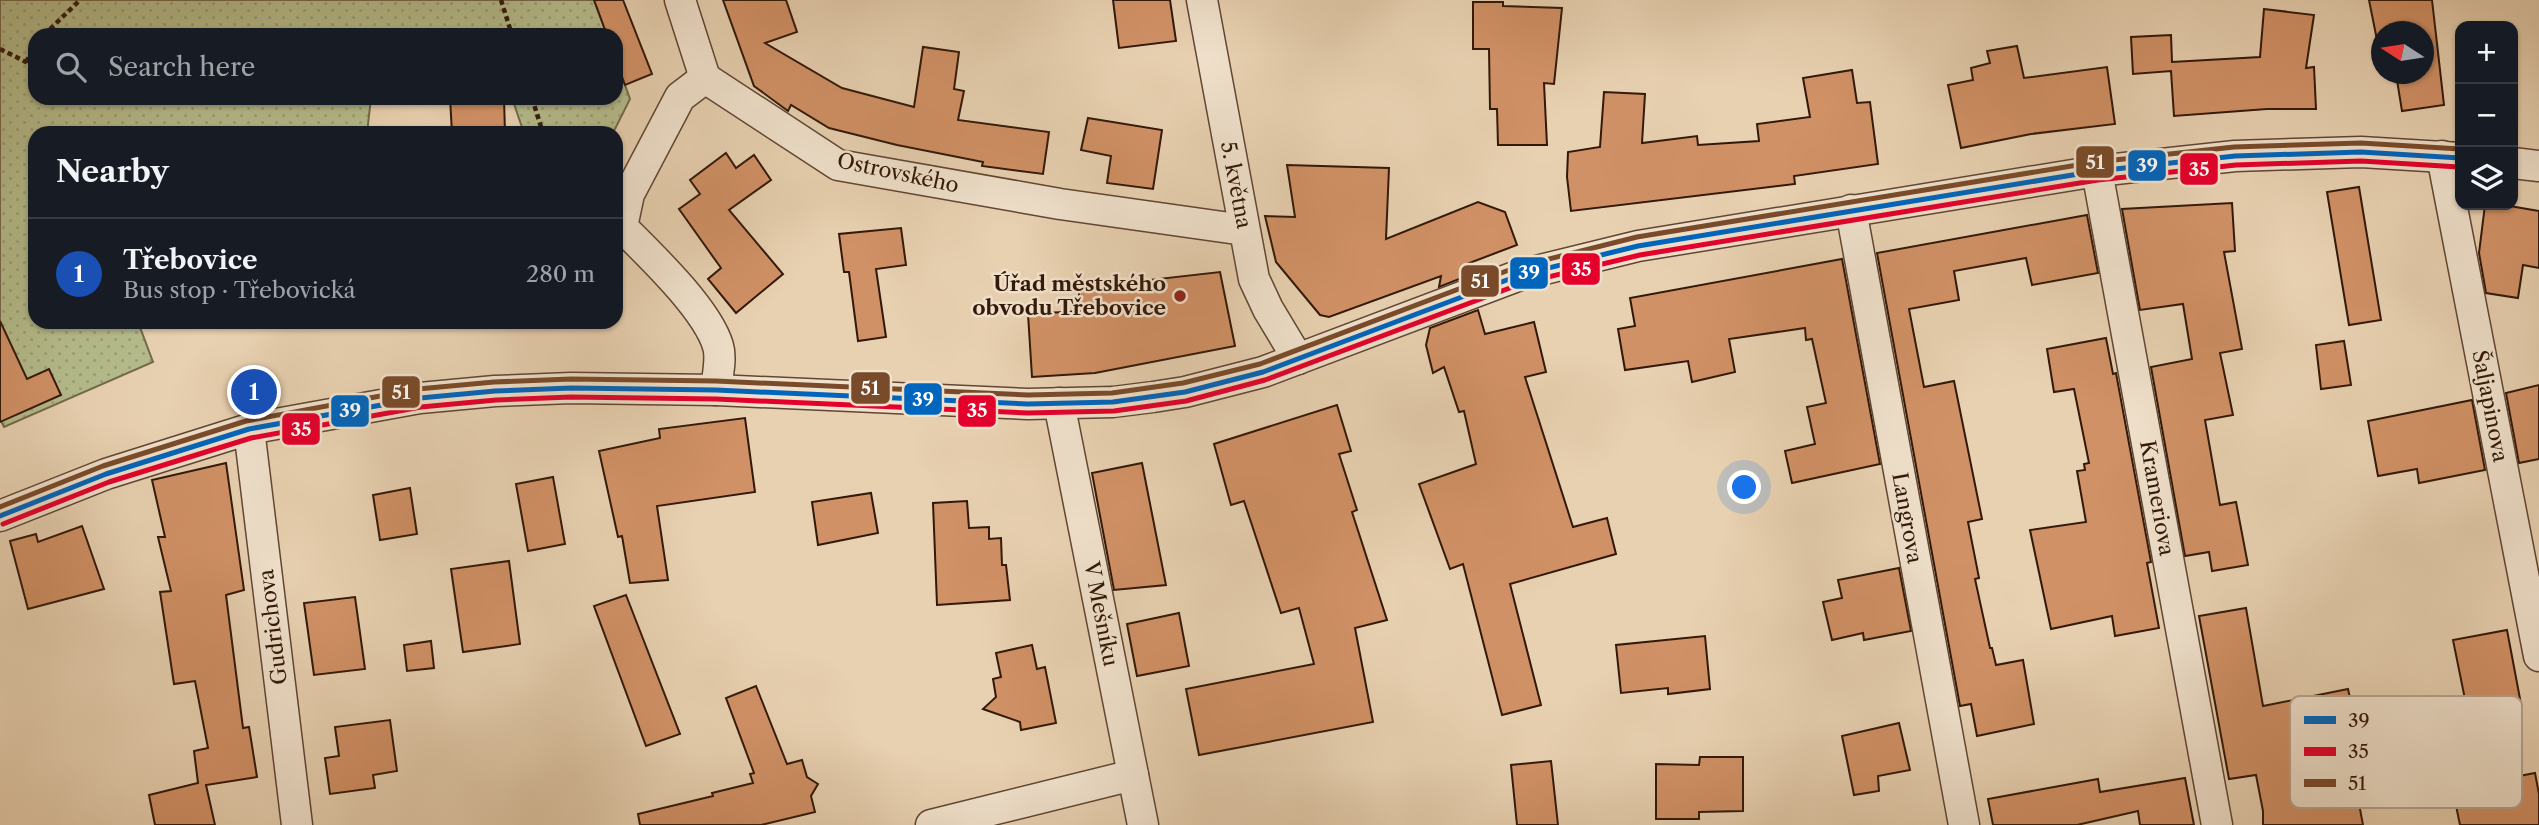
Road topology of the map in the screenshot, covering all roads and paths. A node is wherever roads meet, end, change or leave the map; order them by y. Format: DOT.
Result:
graph roads {
  1 [pos="80,0"];
  2 [pos="501,0"];
  3 [pos="680,0"];
  4 [pos="1202,0"];
  5 [pos="51,28"];
  6 [pos="510,28"];
  7 [pos="0,49"];
  8 [pos="28,59"];
  9 [pos="26,62"];
  10 [pos="705,78"];
  11 [pos="534,105"];
  12 [pos="541,126"];
  13 [pos="2451,157"];
  14 [pos="2518,164"];
  15 [pos="2539,166"];
  16 [pos="2097,171"];
  17 [pos="1851,210"];
  18 [pos="623,222"];
  19 [pos="623,228"];
  20 [pos="1244,230"];
  21 [pos="1298,359"];
  22 [pos="716,390"];
  23 [pos="1059,403"];
  24 [pos="249,429"];
  25 [pos="0,516"];
  26 [pos="2539,656"];
  27 [pos="1133,775"];
  28 [pos="298,825"];
  29 [pos="931,825"];
  30 [pos="1143,825"];
  31 [pos="1964,825"];
  32 [pos="2217,825"];
  1 -- 5 [label="path"];
  2 -- 6 [label="path"];
  3 -- 10 [label="street"];
  4 -- 20 [label="street, 5. května"];
  7 -- 9 [label="path"];
  8 -- 9 [label="path"];
  10 -- 18 [label="street"];
  10 -- 20 [label="street, Ostrovského"];
  11 -- 12 [label="path"];
  13 -- 16 [label="street"];
  13 -- 26 [label="street, Šaljapinova"];
  14 -- 15 [label="street"];
  16 -- 17 [label="street"];
  16 -- 32 [label="street, Krameriova"];
  17 -- 21 [label="street"];
  17 -- 31 [label="street, Langrova"];
  19 -- 22 [label="street"];
  20 -- 21 [label="street, 5. května"];
  21 -- 23 [label="street"];
  22 -- 23 [label="street"];
  22 -- 24 [label="street"];
  23 -- 27 [label="street, V Mešníku"];
  24 -- 25 [label="street"];
  24 -- 28 [label="street, Gudrichova"];
  27 -- 29 [label="street"];
  27 -- 30 [label="street, V Mešníku"];
}
